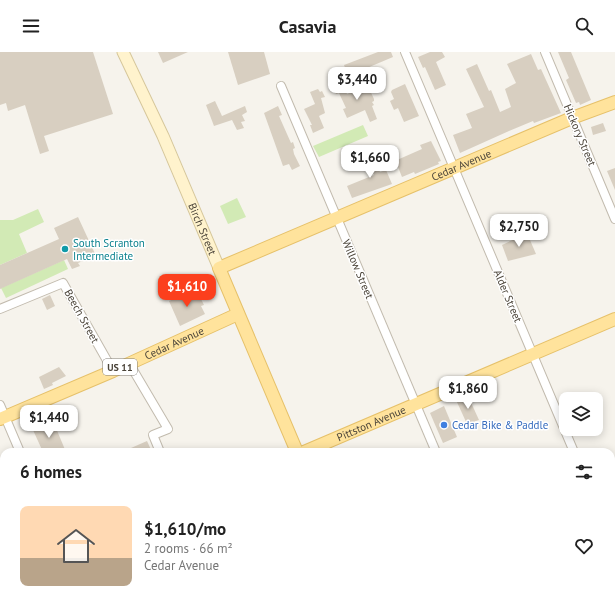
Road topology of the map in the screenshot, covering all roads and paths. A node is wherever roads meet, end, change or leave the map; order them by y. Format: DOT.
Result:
graph roads {
  1 [pos="123,52"];
  2 [pos="405,52"];
  3 [pos="545,52"];
  4 [pos="281,86"];
  5 [pos="615,102"];
  6 [pos="572,118"];
  7 [pos="454,168"];
  8 [pos="337,218"];
  9 [pos="615,218"];
  10 [pos="219,268"];
  11 [pos="0,309"];
  12 [pos="238,314"];
  13 [pos="615,319"];
  14 [pos="533,354"];
  15 [pos="129,363"];
  16 [pos="113,370"];
  17 [pos="415,404"];
  18 [pos="0,405"];
  19 [pos="3,418"];
  20 [pos="18,448"];
  21 [pos="158,448"];
  22 [pos="295,448"];
  23 [pos="313,448"];
  24 [pos="434,448"];
  25 [pos="572,448"];
  1 -- 10 [label="street, Birch Street"];
  2 -- 7 [label="street, Alder Street"];
  3 -- 6 [label="street, Hickory Street"];
  4 -- 8 [label="street, Willow Street"];
  5 -- 6 [label="main road, Cedar Avenue"];
  6 -- 7 [label="main road, Cedar Avenue"];
  6 -- 9 [label="street, Hickory Street"];
  7 -- 8 [label="main road, Cedar Avenue"];
  7 -- 14 [label="street, Alder Street"];
  8 -- 10 [label="main road, Cedar Avenue"];
  8 -- 17 [label="street, Willow Street"];
  10 -- 12 [label="main road, Birch Street"];
  11 -- 16 [label="street, Beech Street"];
  12 -- 15 [label="main road, Cedar Avenue / US 11"];
  12 -- 22 [label="main road, Birch Street"];
  13 -- 14 [label="main road, Pittston Avenue"];
  14 -- 17 [label="main road, Pittston Avenue"];
  14 -- 25 [label="street, Alder Street"];
  15 -- 16 [label="main road, Cedar Avenue / US 11"];
  15 -- 21 [label="street"];
  16 -- 19 [label="main road, Cedar Avenue / US 11"];
  17 -- 23 [label="main road, Pittston Avenue"];
  17 -- 24 [label="street, Willow Street"];
  18 -- 19 [label="street"];
  19 -- 20 [label="street"];
}
